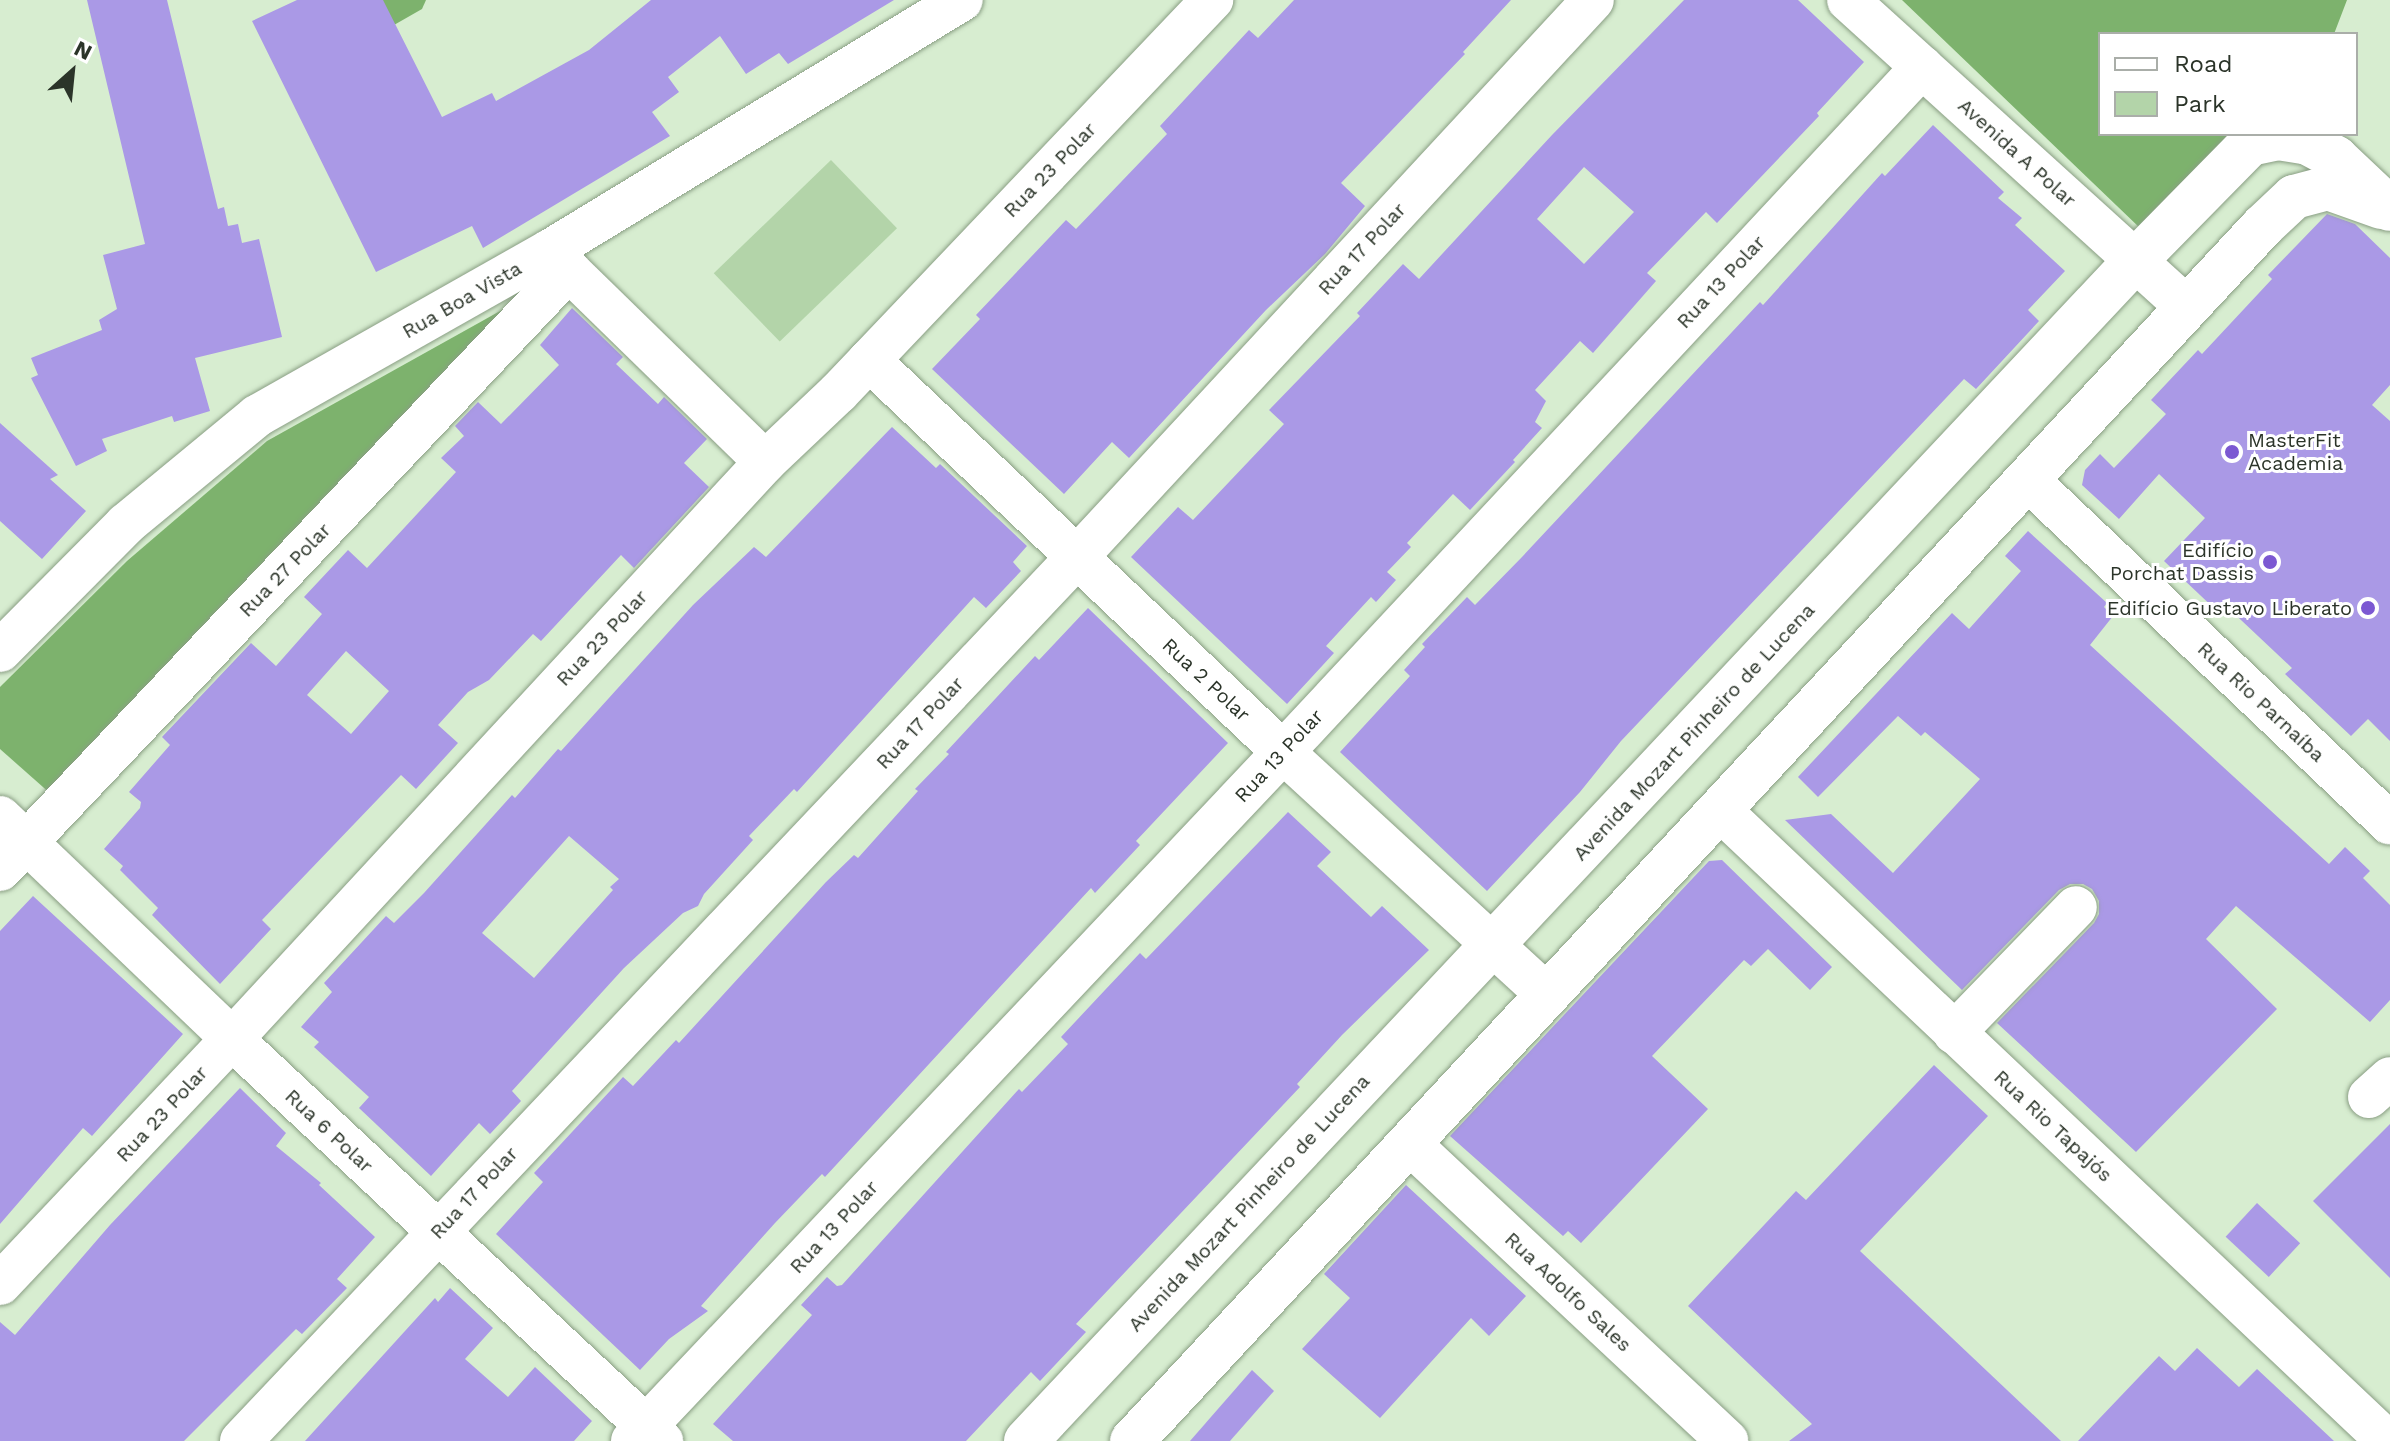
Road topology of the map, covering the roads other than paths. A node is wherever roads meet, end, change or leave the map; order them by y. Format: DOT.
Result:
graph roads {
  1 [pos="962,0"];
  2 [pos="1212,0"];
  3 [pos="1593,0"];
  4 [pos="1848,0"];
  5 [pos="1922,67"];
  6 [pos="2390,210"];
  7 [pos="559,260"];
  8 [pos="2136,260"];
  9 [pos="2186,307"];
  10 [pos="869,360"];
  11 [pos="765,462"];
  12 [pos="2028,480"];
  13 [pos="1077,557"];
  14 [pos="0,651"];
  15 [pos="1283,752"];
  16 [pos="1720,810"];
  17 [pos="2390,823"];
  18 [pos="8,843"];
  19 [pos="2076,907"];
  20 [pos="1493,944"];
  21 [pos="1548,996"];
  22 [pos="1954,1033"];
  23 [pos="232,1039"];
  24 [pos="1409,1143"];
  25 [pos="437,1232"];
  26 [pos="0,1284"];
  27 [pos="646,1436"];
  28 [pos="241,1441"];
  29 [pos="1026,1441"];
  30 [pos="1132,1441"];
  31 [pos="1727,1441"];
  32 [pos="2387,1441"];
  1 -- 7 [label="street, Rua Boa Vista"];
  2 -- 10 [label="street, Rua 23 Polar"];
  3 -- 13 [label="street, Rua 17 Polar"];
  4 -- 5 [label="street, Avenida A Polar"];
  5 -- 8 [label="street, Avenida A Polar"];
  5 -- 15 [label="street, Rua 13 Polar"];
  6 -- 8 [label="main road, Avenida Mozart Pinheiro de Lucena"];
  6 -- 9 [label="main road, Avenida Mozart Pinheiro de Lucena"];
  7 -- 11 [label="street"];
  7 -- 14 [label="street, Rua Boa Vista"];
  7 -- 18 [label="street, Rua 27 Polar"];
  8 -- 9 [label="street, Avenida A Polar"];
  8 -- 20 [label="main road, Avenida Mozart Pinheiro de Lucena"];
  9 -- 12 [label="main road, Avenida Mozart Pinheiro de Lucena"];
  10 -- 11 [label="street, Rua 23 Polar"];
  10 -- 13 [label="street, Rua 2 Polar"];
  11 -- 23 [label="street, Rua 23 Polar"];
  12 -- 16 [label="main road, Avenida Mozart Pinheiro de Lucena"];
  12 -- 17 [label="street, Rua Rio Parnaíba"];
  13 -- 15 [label="street, Rua 2 Polar"];
  13 -- 25 [label="street, Rua 17 Polar"];
  15 -- 20 [label="street, Rua 2 Polar"];
  15 -- 27 [label="street, Rua 13 Polar"];
  16 -- 21 [label="main road, Avenida Mozart Pinheiro de Lucena"];
  16 -- 22 [label="street, Rua Rio Tapajós"];
  18 -- 23 [label="street, Rua 6 Polar"];
  19 -- 22 [label="street"];
  20 -- 21 [label="street, Rua 2 Polar"];
  20 -- 29 [label="main road, Avenida Mozart Pinheiro de Lucena"];
  21 -- 24 [label="main road, Avenida Mozart Pinheiro de Lucena"];
  22 -- 32 [label="street, Rua Rio Tapajós"];
  23 -- 25 [label="street, Rua 6 Polar"];
  23 -- 26 [label="street, Rua 23 Polar"];
  24 -- 30 [label="main road, Avenida Mozart Pinheiro de Lucena"];
  24 -- 31 [label="street, Rua Adolfo Sales"];
  25 -- 27 [label="street, Rua 6 Polar"];
  25 -- 28 [label="street, Rua 17 Polar"];
}
